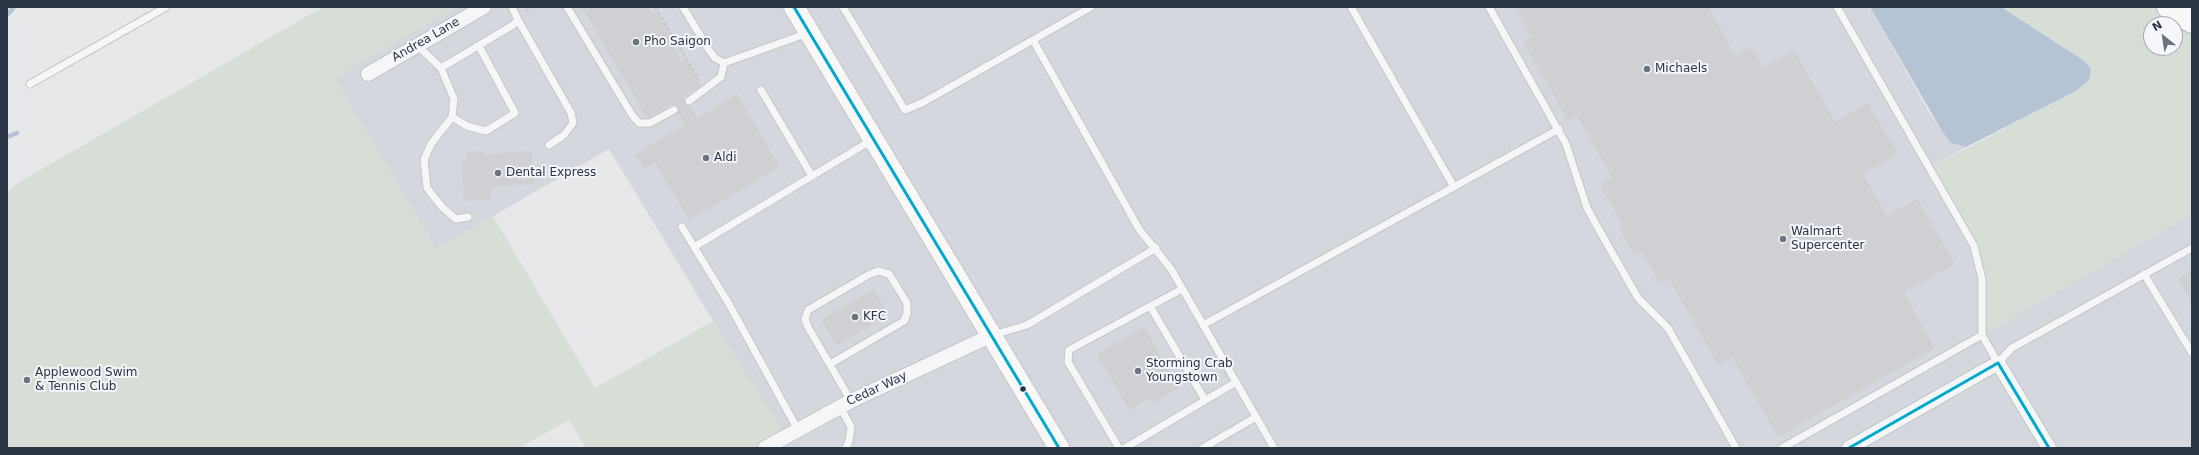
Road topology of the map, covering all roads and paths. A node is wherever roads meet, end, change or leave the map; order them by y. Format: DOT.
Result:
graph roads {
  1 [pos="166,7"];
  2 [pos="484,7"];
  3 [pos="512,7"];
  4 [pos="567,7"];
  5 [pos="655,7"];
  6 [pos="683,7"];
  7 [pos="794,7"];
  8 [pos="842,7"];
  9 [pos="1091,7"];
  10 [pos="1351,7"];
  11 [pos="1489,7"];
  12 [pos="1837,7"];
  13 [pos="2168,7"];
  14 [pos="518,20"];
  15 [pos="2192,22"];
  16 [pos="810,32"];
  17 [pos="1033,40"];
  18 [pos="417,45"];
  19 [pos="479,46"];
  20 [pos="724,63"];
  21 [pos="441,68"];
  22 [pos="368,74"];
  23 [pos="30,84"];
  24 [pos="704,89"];
  25 [pos="761,90"];
  26 [pos="689,101"];
  27 [pos="674,110"];
  28 [pos="452,117"];
  29 [pos="1559,129"];
  30 [pos="874,139"];
  31 [pos="549,146"];
  32 [pos="812,176"];
  33 [pos="1454,187"];
  34 [pos="468,217"];
  35 [pos="682,227"];
  36 [pos="694,247"];
  37 [pos="1156,248"];
  38 [pos="2192,248"];
  39 [pos="2144,274"];
  40 [pos="1182,288"];
  41 [pos="1150,306"];
  42 [pos="1203,325"];
  43 [pos="992,335"];
  44 [pos="1982,335"];
  45 [pos="2192,353"];
  46 [pos="1998,363"];
  47 [pos="830,364"];
  48 [pos="1236,382"];
  49 [pos="1205,400"];
  50 [pos="846,404"];
  51 [pos="1256,417"];
  52 [pos="798,430"];
  53 [pos="765,448"];
  54 [pos="846,448"];
  55 [pos="1059,448"];
  56 [pos="1119,448"];
  57 [pos="1125,448"];
  58 [pos="1203,448"];
  59 [pos="1274,448"];
  60 [pos="1736,448"];
  61 [pos="1782,448"];
  62 [pos="1849,448"];
  63 [pos="2049,448"];
  1 -- 23 [label="lane"];
  2 -- 18 [label="street, Andrea Lane"];
  3 -- 14 [label="lane"];
  4 -- 27 [label="lane"];
  5 -- 24 [label="path"];
  6 -- 20 [label="lane"];
  7 -- 16 [label="main road"];
  8 -- 17 [label="lane"];
  9 -- 17 [label="lane"];
  10 -- 33 [label="lane"];
  11 -- 29 [label="lane"];
  12 -- 44 [label="lane"];
  13 -- 15 [label="highway"];
  14 -- 19 [label="lane"];
  14 -- 31 [label="lane"];
  16 -- 20 [label="lane"];
  16 -- 30 [label="main road"];
  17 -- 37 [label="lane"];
  18 -- 21 [label="lane"];
  18 -- 22 [label="street, Andrea Lane"];
  19 -- 21 [label="lane"];
  19 -- 28 [label="lane"];
  20 -- 24 [label="lane"];
  21 -- 28 [label="lane"];
  24 -- 26 [label="lane"];
  25 -- 32 [label="lane"];
  28 -- 34 [label="lane"];
  29 -- 33 [label="lane"];
  29 -- 60 [label="lane"];
  30 -- 32 [label="lane"];
  30 -- 43 [label="main road"];
  32 -- 36 [label="lane"];
  33 -- 42 [label="lane"];
  35 -- 36 [label="lane"];
  36 -- 52 [label="lane"];
  37 -- 40 [label="lane"];
  37 -- 43 [label="lane"];
  38 -- 39 [label="lane"];
  39 -- 45 [label="lane"];
  39 -- 46 [label="lane"];
  40 -- 41 [label="lane"];
  40 -- 42 [label="lane"];
  41 -- 49 [label="lane"];
  41 -- 56 [label="lane"];
  42 -- 48 [label="lane"];
  43 -- 50 [label="street, Cedar Way"];
  43 -- 55 [label="main road"];
  44 -- 46 [label="lane"];
  44 -- 61 [label="lane"];
  46 -- 62 [label="street"];
  46 -- 63 [label="street"];
  47 -- 47 [label="lane"];
  47 -- 50 [label="lane"];
  48 -- 49 [label="lane"];
  48 -- 51 [label="lane"];
  49 -- 57 [label="lane"];
  50 -- 52 [label="street, Cedar Way"];
  50 -- 54 [label="lane"];
  51 -- 58 [label="lane"];
  51 -- 59 [label="lane"];
  52 -- 53 [label="street, Cedar Way"];
}
